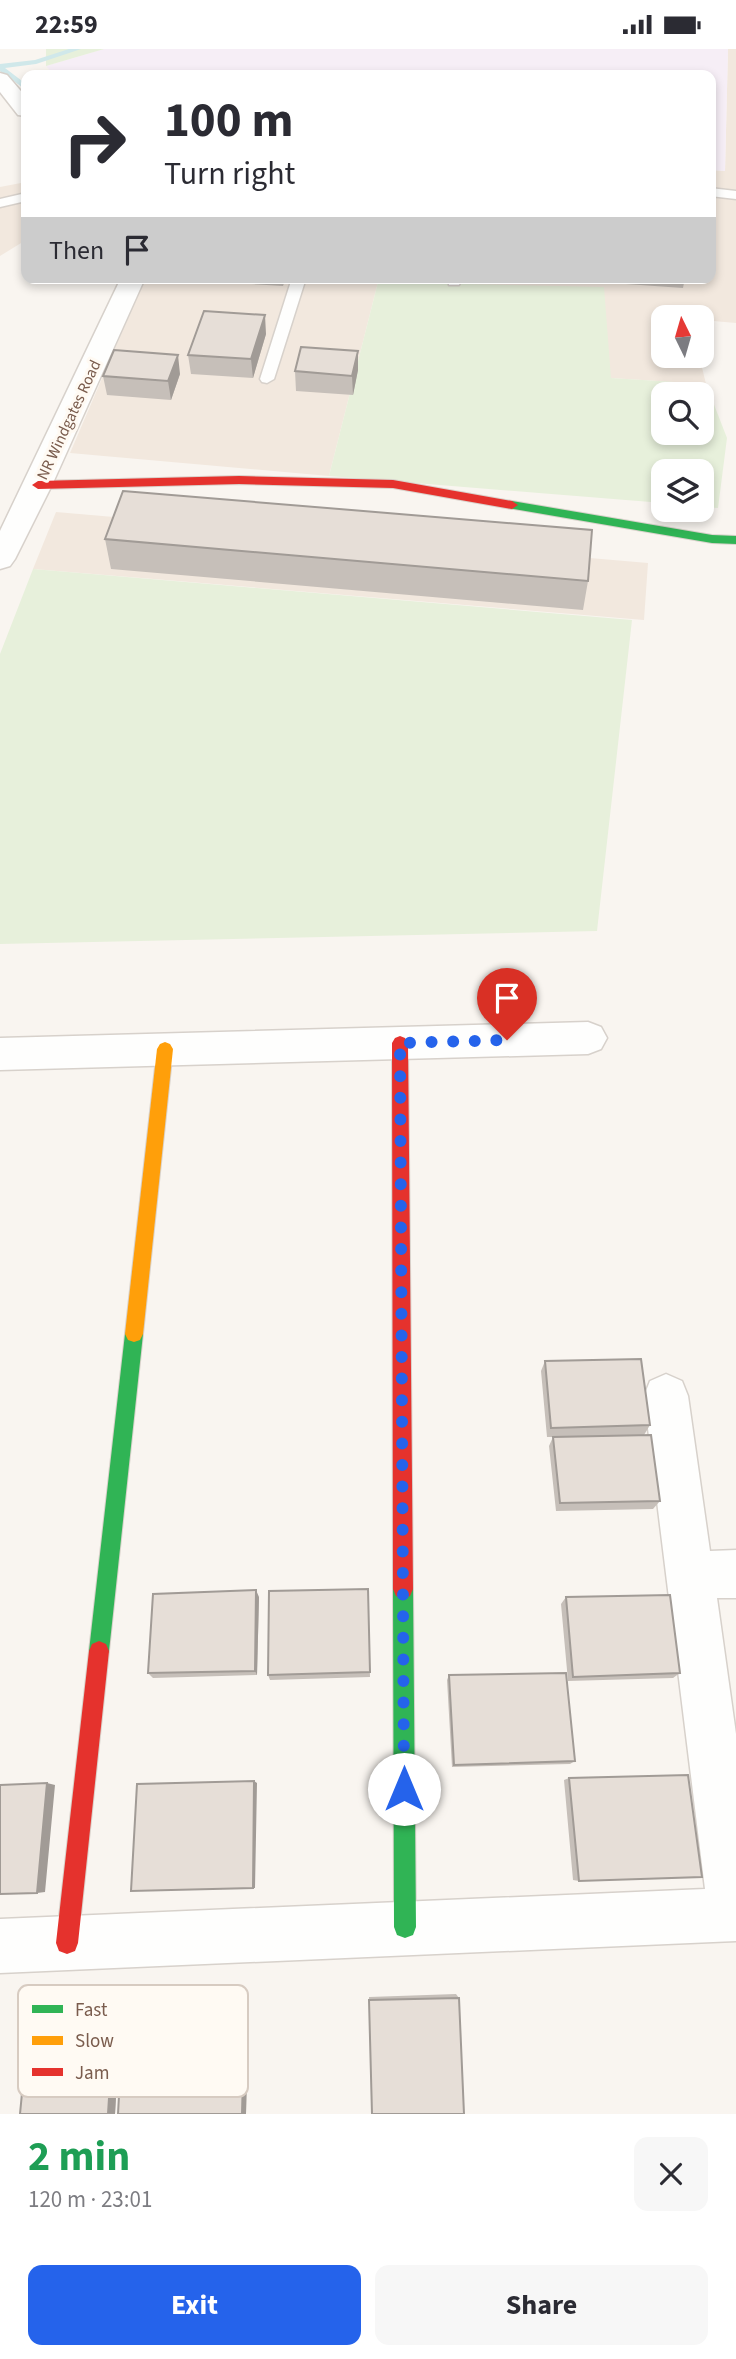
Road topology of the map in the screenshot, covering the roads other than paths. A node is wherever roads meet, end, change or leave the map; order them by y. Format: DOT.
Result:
graph roads {
  1 [pos="0,79"];
  2 [pos="21,104"];
  3 [pos="716,193"];
  4 [pos="736,195"];
  5 [pos="21,198"];
  6 [pos="0,203"];
  7 [pos="130,284"];
  8 [pos="297,284"];
  9 [pos="267,379"];
  10 [pos="38,485"];
  11 [pos="736,540"];
  12 [pos="0,559"];
  13 [pos="587,1038"];
  14 [pos="400,1043"];
  15 [pos="165,1049"];
  16 [pos="0,1054"];
  17 [pos="666,1396"];
  18 [pos="712,1575"];
  19 [pos="736,1914"];
  20 [pos="405,1927"];
  21 [pos="67,1943"];
  22 [pos="0,1946"];
  1 -- 2 [label="street"];
  3 -- 4 [label="lane"];
  5 -- 6 [label="lane"];
  7 -- 10 [label="street, NR Windgates Road"];
  8 -- 9 [label="lane"];
  10 -- 11 [label="street"];
  10 -- 12 [label="street, NR Windgates Road"];
  13 -- 14 [label="street"];
  14 -- 15 [label="street"];
  14 -- 20 [label="street"];
  15 -- 16 [label="street"];
  15 -- 21 [label="street"];
  17 -- 18 [label="street"];
  18 -- 19 [label="street"];
  19 -- 20 [label="street"];
  20 -- 21 [label="street"];
  21 -- 22 [label="street"];
}
